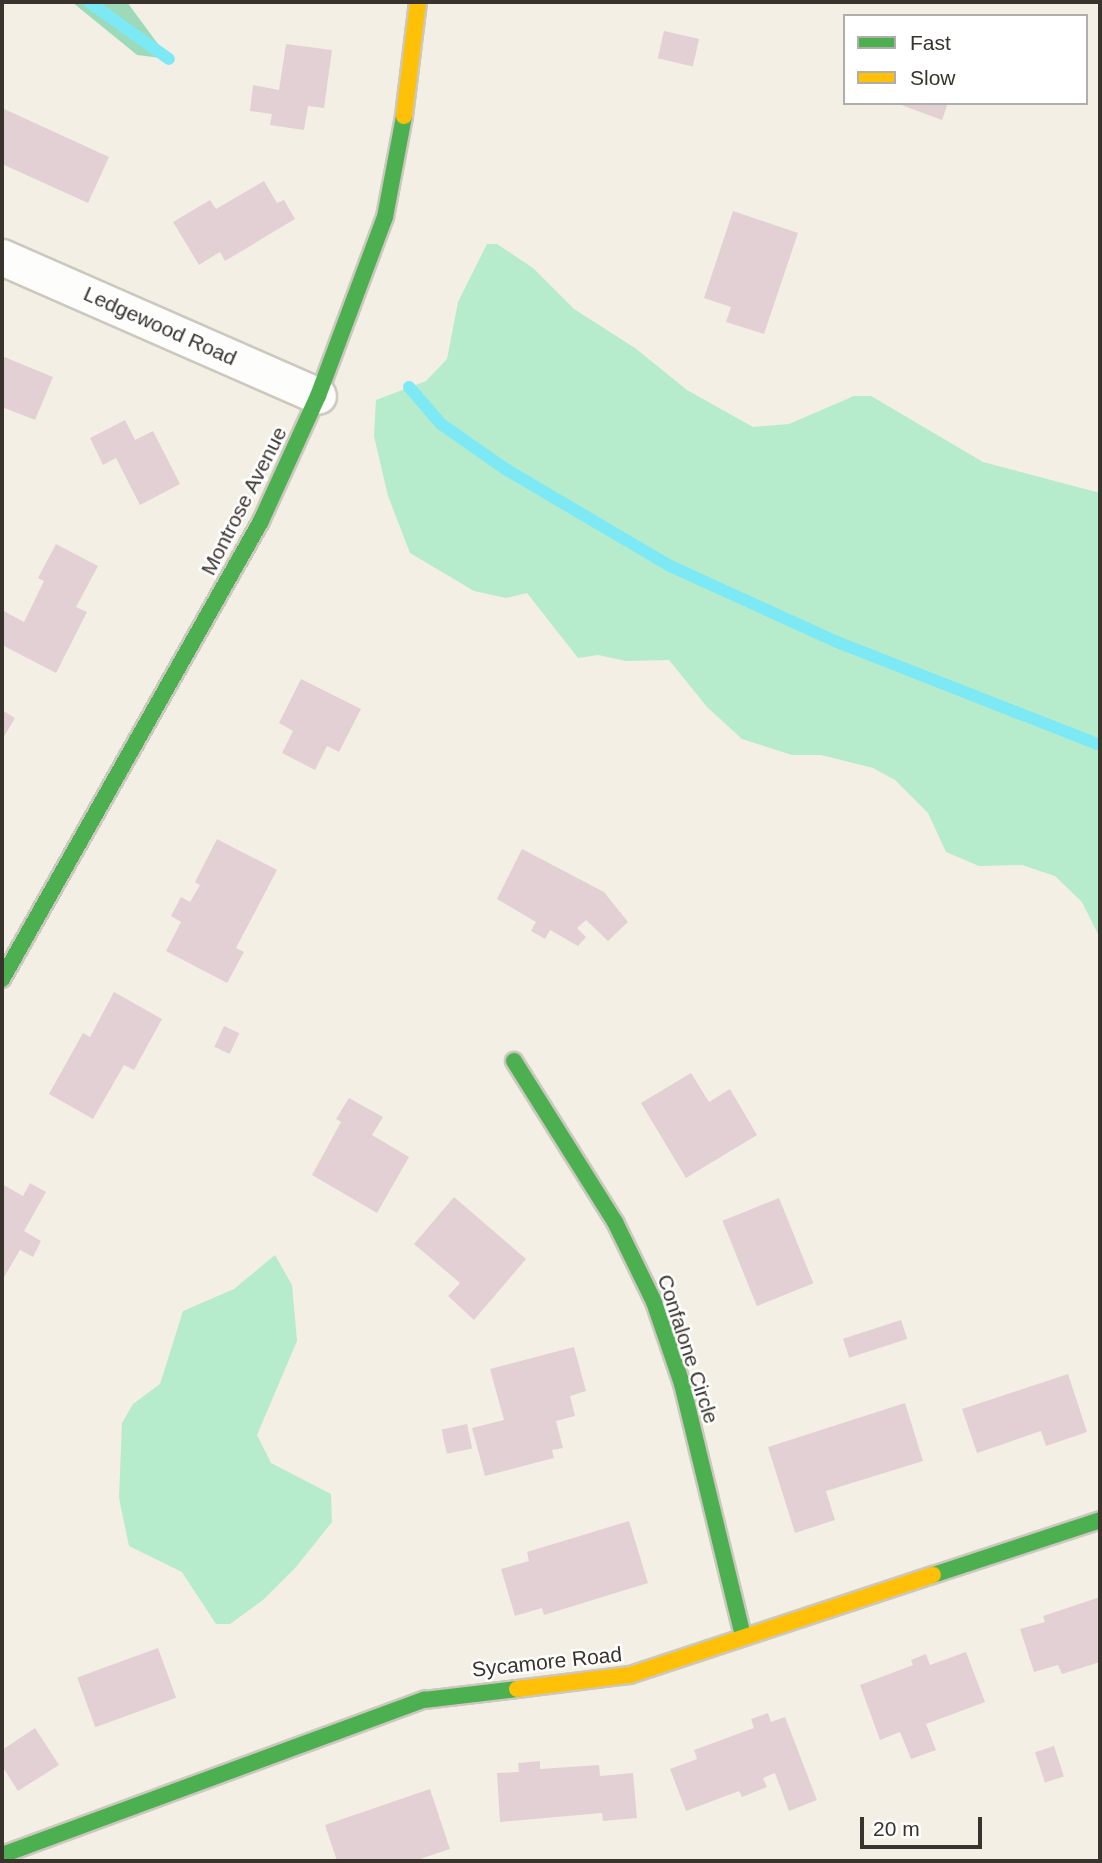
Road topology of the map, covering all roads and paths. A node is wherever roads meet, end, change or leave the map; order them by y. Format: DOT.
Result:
graph roads {
  1 [pos="418,2"];
  2 [pos="2,257"];
  3 [pos="318,396"];
  4 [pos="2,979"];
  5 [pos="514,1061"];
  6 [pos="1100,1520"];
  7 [pos="743,1637"];
  8 [pos="2,1855"];
  1 -- 3 [label="street, Montrose Avenue"];
  2 -- 3 [label="street, Ledgewood Road"];
  3 -- 4 [label="street, Montrose Avenue"];
  5 -- 7 [label="street, Confalone Circle"];
  6 -- 7 [label="street, Sycamore Road"];
  7 -- 8 [label="street, Sycamore Road"];
}
